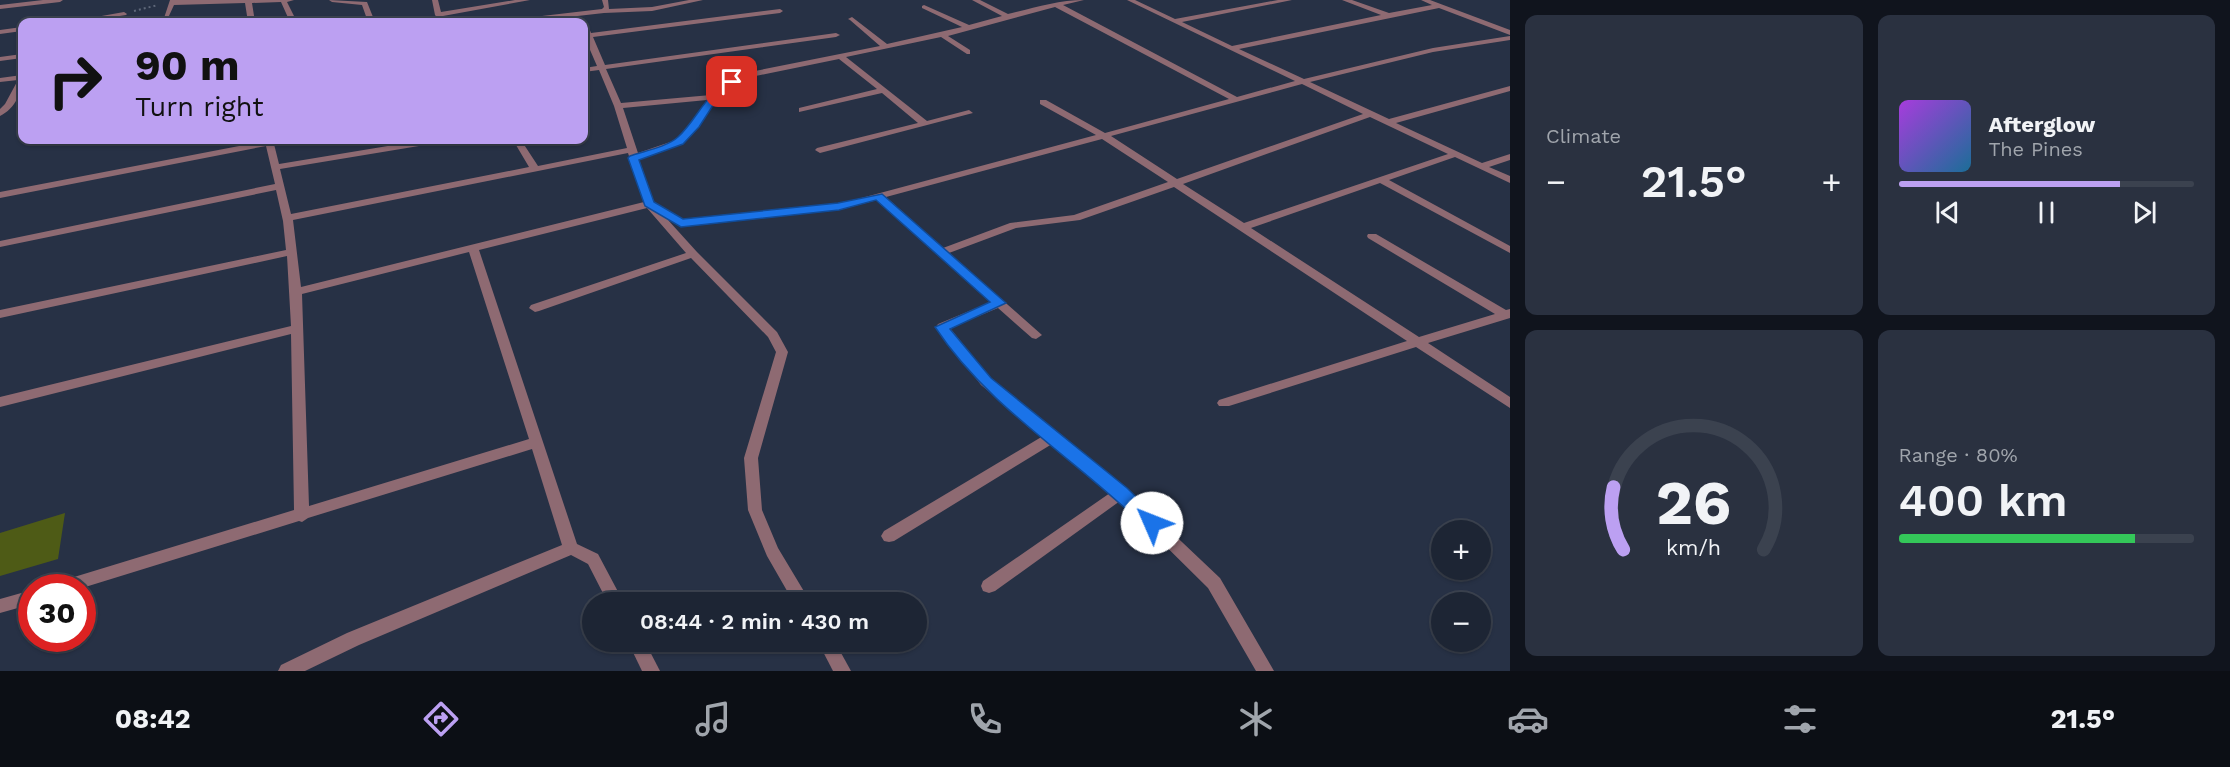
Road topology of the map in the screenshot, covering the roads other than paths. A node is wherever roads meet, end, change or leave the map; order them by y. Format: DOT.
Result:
graph roads {
  1 [pos="60,0"];
  2 [pos="283,0"];
  3 [pos="291,0"];
  4 [pos="332,0"];
  5 [pos="435,0"];
  6 [pos="527,0"];
  7 [pos="606,0"];
  8 [pos="700,0"];
  9 [pos="975,0"];
  10 [pos="1034,0"];
  11 [pos="1081,0"];
  12 [pos="1130,0"];
  13 [pos="1289,0"];
  14 [pos="1345,0"];
  15 [pos="1424,0"];
  16 [pos="172,1"];
  17 [pos="248,1"];
  18 [pos="358,1"];
  19 [pos="1057,4"];
  20 [pos="1047,6"];
  21 [pos="1439,6"];
  22 [pos="0,7"];
  23 [pos="924,7"];
  24 [pos="660,8"];
  25 [pos="604,11"];
  26 [pos="780,11"];
  27 [pos="124,14"];
  28 [pos="580,14"];
  29 [pos="438,15"];
  30 [pos="1389,15"];
  31 [pos="166,17"];
  32 [pos="1008,17"];
  33 [pos="98,18"];
  34 [pos="251,18"];
  35 [pos="291,18"];
  36 [pos="370,18"];
  37 [pos="441,18"];
  38 [pos="542,18"];
  39 [pos="581,18"];
  40 [pos="852,19"];
  41 [pos="1174,21"];
  42 [pos="670,25"];
  43 [pos="969,28"];
  44 [pos="18,30"];
  45 [pos="0,32"];
  46 [pos="1510,33"];
  47 [pos="836,35"];
  48 [pos="942,35"];
  49 [pos="588,36"];
  50 [pos="588,38"];
  51 [pos="1510,38"];
  52 [pos="885,46"];
  53 [pos="1231,48"];
  54 [pos="967,52"];
  55 [pos="838,55"];
  56 [pos="18,57"];
  57 [pos="0,59"];
  58 [pos="601,69"];
  59 [pos="588,70"];
  60 [pos="18,78"];
  61 [pos="0,80"];
  62 [pos="1302,82"];
  63 [pos="18,84"];
  64 [pos="1510,88"];
  65 [pos="885,90"];
  66 [pos="1500,90"];
  67 [pos="1510,95"];
  68 [pos="713,97"];
  69 [pos="1235,99"];
  70 [pos="1043,102"];
  71 [pos="5,105"];
  72 [pos="618,106"];
  73 [pos="802,110"];
  74 [pos="0,113"];
  75 [pos="969,113"];
  76 [pos="1371,114"];
  77 [pos="1388,122"];
  78 [pos="925,124"];
  79 [pos="1101,134"];
  80 [pos="254,144"];
  81 [pos="270,144"];
  82 [pos="412,144"];
  83 [pos="519,144"];
  84 [pos="820,150"];
  85 [pos="632,154"];
  86 [pos="1456,154"];
  87 [pos="1510,157"];
  88 [pos="1482,166"];
  89 [pos="275,167"];
  90 [pos="534,169"];
  91 [pos="1510,180"];
  92 [pos="1383,181"];
  93 [pos="1172,184"];
  94 [pos="279,186"];
  95 [pos="0,195"];
  96 [pos="878,196"];
  97 [pos="649,204"];
  98 [pos="287,218"];
  99 [pos="1244,227"];
  100 [pos="1372,236"];
  101 [pos="0,244"];
  102 [pos="473,248"];
  103 [pos="1510,250"];
  104 [pos="291,252"];
  105 [pos="942,252"];
  106 [pos="693,254"];
  107 [pos="296,292"];
  108 [pos="999,303"];
  109 [pos="535,308"];
  110 [pos="0,314"];
  111 [pos="1508,314"];
  112 [pos="298,328"];
  113 [pos="1036,335"];
  114 [pos="1420,342"];
  115 [pos="0,402"];
  116 [pos="1224,403"];
  117 [pos="1510,404"];
  118 [pos="1052,437"];
  119 [pos="537,442"];
  120 [pos="1121,493"];
  121 [pos="302,516"];
  122 [pos="889,536"];
  123 [pos="571,548"];
  124 [pos="96,578"];
  125 [pos="989,586"];
  126 [pos="610,592"];
  127 [pos="796,592"];
  128 [pos="18,601"];
  129 [pos="0,606"];
  130 [pos="641,652"];
  131 [pos="831,652"];
  132 [pos="287,671"];
  133 [pos="651,671"];
  134 [pos="843,671"];
  135 [pos="1265,671"];
  1 -- 22 [label="street"];
  2 -- 3 [label="street"];
  2 -- 17 [label="street"];
  2 -- 35 [label="street"];
  4 -- 18 [label="street"];
  5 -- 29 [label="street"];
  6 -- 29 [label="street"];
  7 -- 25 [label="street"];
  8 -- 24 [label="street"];
  9 -- 32 [label="street"];
  10 -- 20 [label="street"];
  11 -- 19 [label="street"];
  12 -- 41 [label="street"];
  13 -- 41 [label="street"];
  14 -- 30 [label="street"];
  15 -- 21 [label="street"];
  16 -- 17 [label="street"];
  16 -- 31 [label="street"];
  17 -- 34 [label="street"];
  18 -- 36 [label="street"];
  19 -- 20 [label="street"];
  19 -- 69 [label="street"];
  20 -- 32 [label="street"];
  21 -- 30 [label="street"];
  21 -- 46 [label="street"];
  23 -- 43 [label="street"];
  24 -- 25 [label="street"];
  24 -- 42 [label="street"];
  25 -- 28 [label="street"];
  26 -- 42 [label="street"];
  27 -- 33 [label="street"];
  28 -- 38 [label="street"];
  28 -- 39 [label="street"];
  29 -- 37 [label="street"];
  30 -- 53 [label="street"];
  32 -- 43 [label="street"];
  40 -- 52 [label="street"];
  41 -- 53 [label="street"];
  42 -- 49 [label="street"];
  43 -- 48 [label="street"];
  44 -- 45 [label="street"];
  47 -- 58 [label="street"];
  48 -- 52 [label="street"];
  48 -- 54 [label="street"];
  50 -- 58 [label="street"];
  51 -- 62 [label="street"];
  52 -- 55 [label="street"];
  53 -- 62 [label="street"];
  55 -- 65 [label="street"];
  55 -- 68 [label="street"];
  56 -- 57 [label="street"];
  58 -- 59 [label="street"];
  58 -- 72 [label="street"];
  60 -- 61 [label="street"];
  62 -- 69 [label="street"];
  62 -- 76 [label="street"];
  63 -- 71 [label="street"];
  64 -- 66 [label="street"];
  65 -- 73 [label="street"];
  65 -- 78 [label="street"];
  66 -- 67 [label="street"];
  66 -- 77 [label="street"];
  68 -- 72 [label="street"];
  68 -- 85 [label="street"];
  69 -- 79 [label="street"];
  70 -- 79 [label="street"];
  71 -- 74 [label="street"];
  72 -- 85 [label="street"];
  75 -- 78 [label="street"];
  76 -- 77 [label="street"];
  76 -- 93 [label="street"];
  77 -- 86 [label="street"];
  78 -- 84 [label="street"];
  79 -- 93 [label="street"];
  79 -- 96 [label="street"];
  80 -- 95 [label="street"];
  81 -- 89 [label="street"];
  82 -- 89 [label="street"];
  83 -- 90 [label="street"];
  85 -- 90 [label="street"];
  85 -- 97 [label="street"];
  86 -- 88 [label="street"];
  86 -- 92 [label="street"];
  87 -- 88 [label="street"];
  88 -- 91 [label="street"];
  89 -- 94 [label="street"];
  90 -- 98 [label="street"];
  92 -- 99 [label="street"];
  92 -- 103 [label="street"];
  93 -- 99 [label="street"];
  93 -- 105 [label="street"];
  94 -- 98 [label="street"];
  94 -- 101 [label="street"];
  96 -- 97 [label="street"];
  96 -- 105 [label="street"];
  97 -- 102 [label="street"];
  97 -- 106 [label="street"];
  98 -- 104 [label="street"];
  99 -- 114 [label="street"];
  100 -- 111 [label="street"];
  102 -- 107 [label="street"];
  102 -- 119 [label="street"];
  104 -- 107 [label="street"];
  104 -- 110 [label="street"];
  105 -- 108 [label="street"];
  106 -- 109 [label="street"];
  106 -- 127 [label="street"];
  107 -- 112 [label="street"];
  108 -- 113 [label="street"];
  108 -- 118 [label="street"];
  111 -- 114 [label="street"];
  112 -- 115 [label="street"];
  112 -- 121 [label="street"];
  114 -- 116 [label="street"];
  114 -- 117 [label="street"];
  118 -- 120 [label="street"];
  118 -- 122 [label="street"];
  119 -- 121 [label="street"];
  119 -- 123 [label="street"];
  120 -- 125 [label="street"];
  120 -- 135 [label="street"];
  121 -- 124 [label="street"];
  123 -- 126 [label="street"];
  123 -- 132 [label="street"];
  128 -- 129 [label="street"];
  130 -- 133 [label="street"];
  131 -- 134 [label="street"];
}
